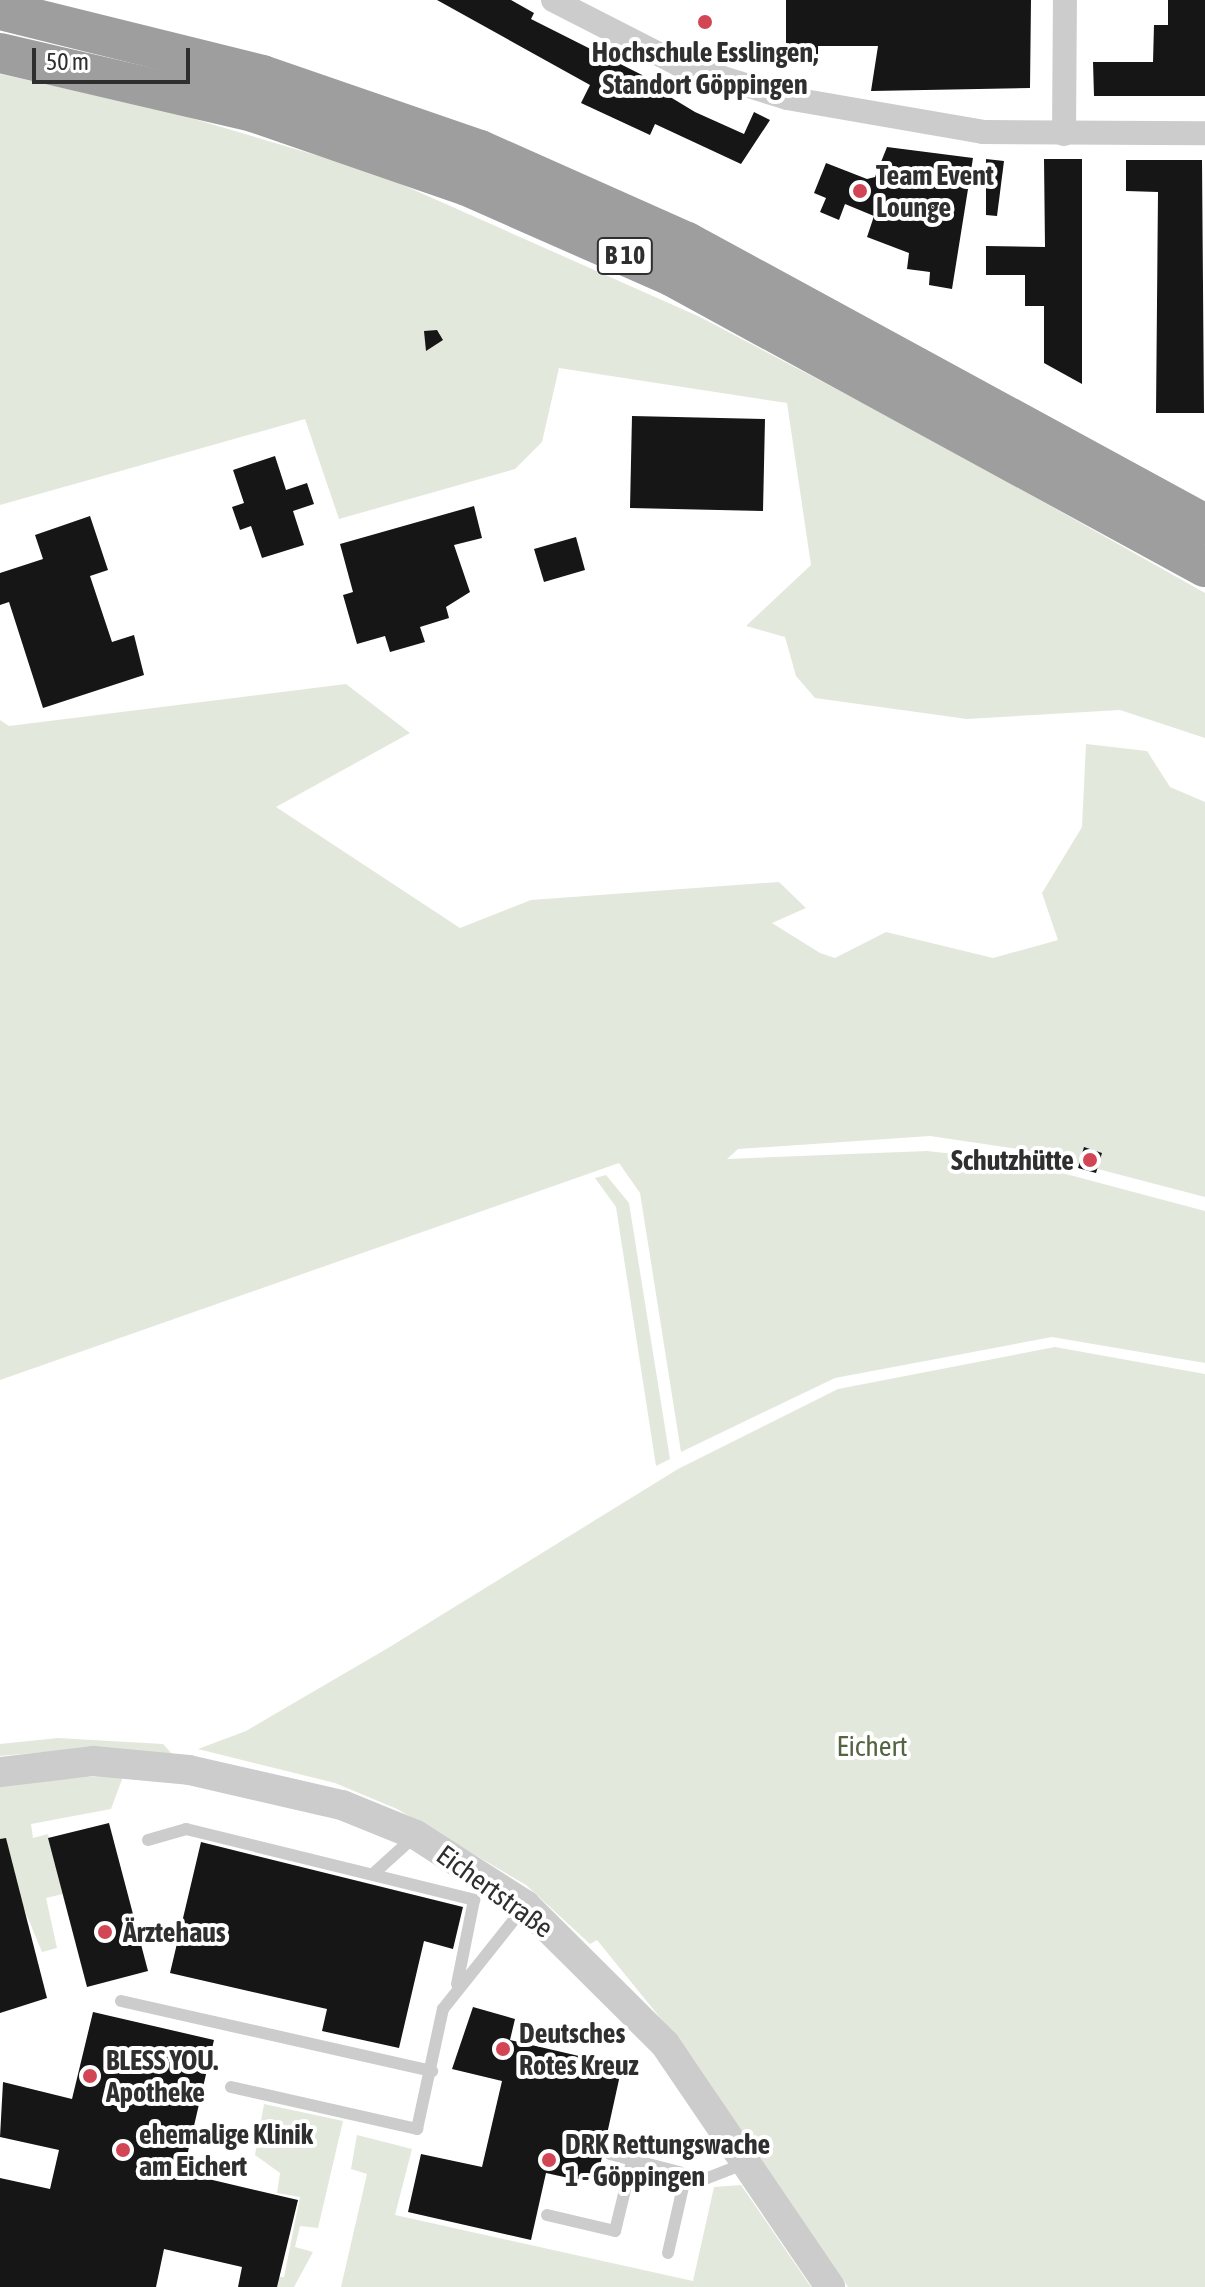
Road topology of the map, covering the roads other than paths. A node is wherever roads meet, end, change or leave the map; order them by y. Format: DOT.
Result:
graph roads {
  1 [pos="553,0"];
  2 [pos="1065,0"];
  3 [pos="0,10"];
  4 [pos="0,53"];
  5 [pos="1205,133"];
  6 [pos="1064,134"];
  7 [pos="1205,524"];
  8 [pos="1205,567"];
  9 [pos="0,1772"];
  10 [pos="416,1835"];
  11 [pos="148,1840"];
  12 [pos="373,1874"];
  13 [pos="525,1905"];
  14 [pos="457,1984"];
  15 [pos="121,2001"];
  16 [pos="432,2071"];
  17 [pos="231,2087"];
  18 [pos="610,2154"];
  19 [pos="632,2161"];
  20 [pos="746,2163"];
  21 [pos="686,2174"];
  22 [pos="547,2215"];
  23 [pos="668,2253"];
  24 [pos="830,2287"];
  1 -- 6 [label="street"];
  2 -- 6 [label="street"];
  3 -- 7 [label="highway, B 10"];
  4 -- 8 [label="highway, B 10"];
  5 -- 6 [label="street"];
  9 -- 10 [label="street, Eichertstraße"];
  10 -- 12 [label="lane"];
  10 -- 13 [label="street, Eichertstraße"];
  11 -- 12 [label="lane"];
  12 -- 14 [label="lane"];
  13 -- 14 [label="lane"];
  13 -- 20 [label="street, Eichertstraße"];
  14 -- 16 [label="lane"];
  15 -- 16 [label="lane"];
  16 -- 17 [label="lane"];
  18 -- 19 [label="lane"];
  19 -- 21 [label="lane"];
  19 -- 22 [label="lane"];
  20 -- 21 [label="lane"];
  20 -- 24 [label="street, Eichertstraße"];
  21 -- 23 [label="lane"];
}
